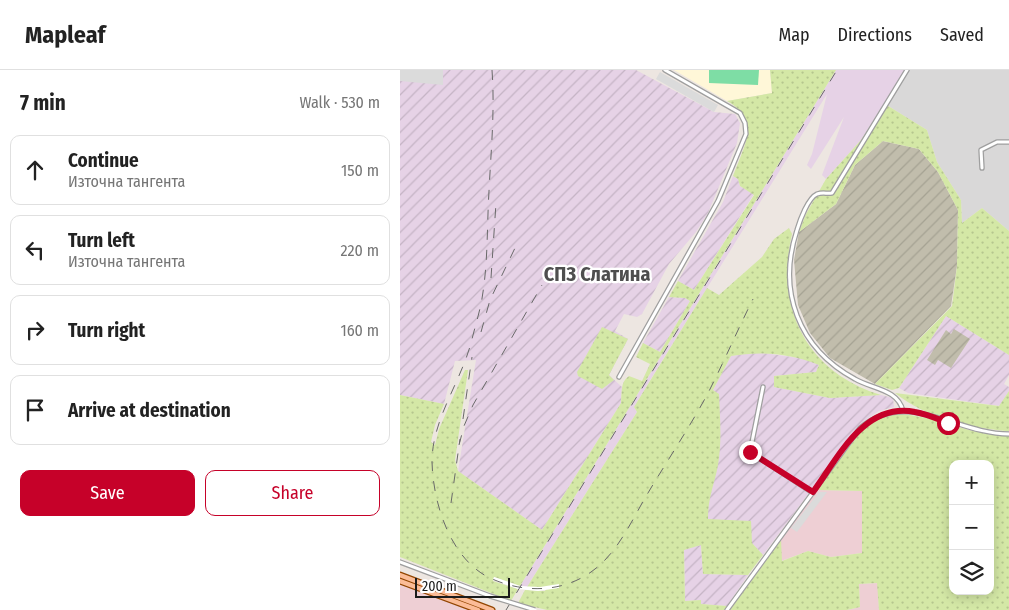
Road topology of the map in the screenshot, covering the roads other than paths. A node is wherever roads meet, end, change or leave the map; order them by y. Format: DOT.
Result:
graph roads {
  1 [pos="665,70"];
  2 [pos="907,70"];
  3 [pos="1009,142"];
  4 [pos="982,168"];
  5 [pos="619,377"];
  6 [pos="763,387"];
  7 [pos="903,411"];
  8 [pos="1009,434"];
  9 [pos="813,492"];
  10 [pos="400,562"];
  11 [pos="400,575"];
  12 [pos="400,580"];
  13 [pos="478,610"];
  14 [pos="492,610"];
  15 [pos="535,610"];
  16 [pos="727,610"];
  1 -- 5 [label="street"];
  2 -- 7 [label="street"];
  3 -- 4 [label="street"];
  6 -- 9 [label="street"];
  7 -- 8 [label="street"];
  7 -- 9 [label="street"];
  9 -- 16 [label="street"];
  10 -- 15 [label="street, bridge"];
  11 -- 14 [label="main road"];
  12 -- 13 [label="main road"];
}
